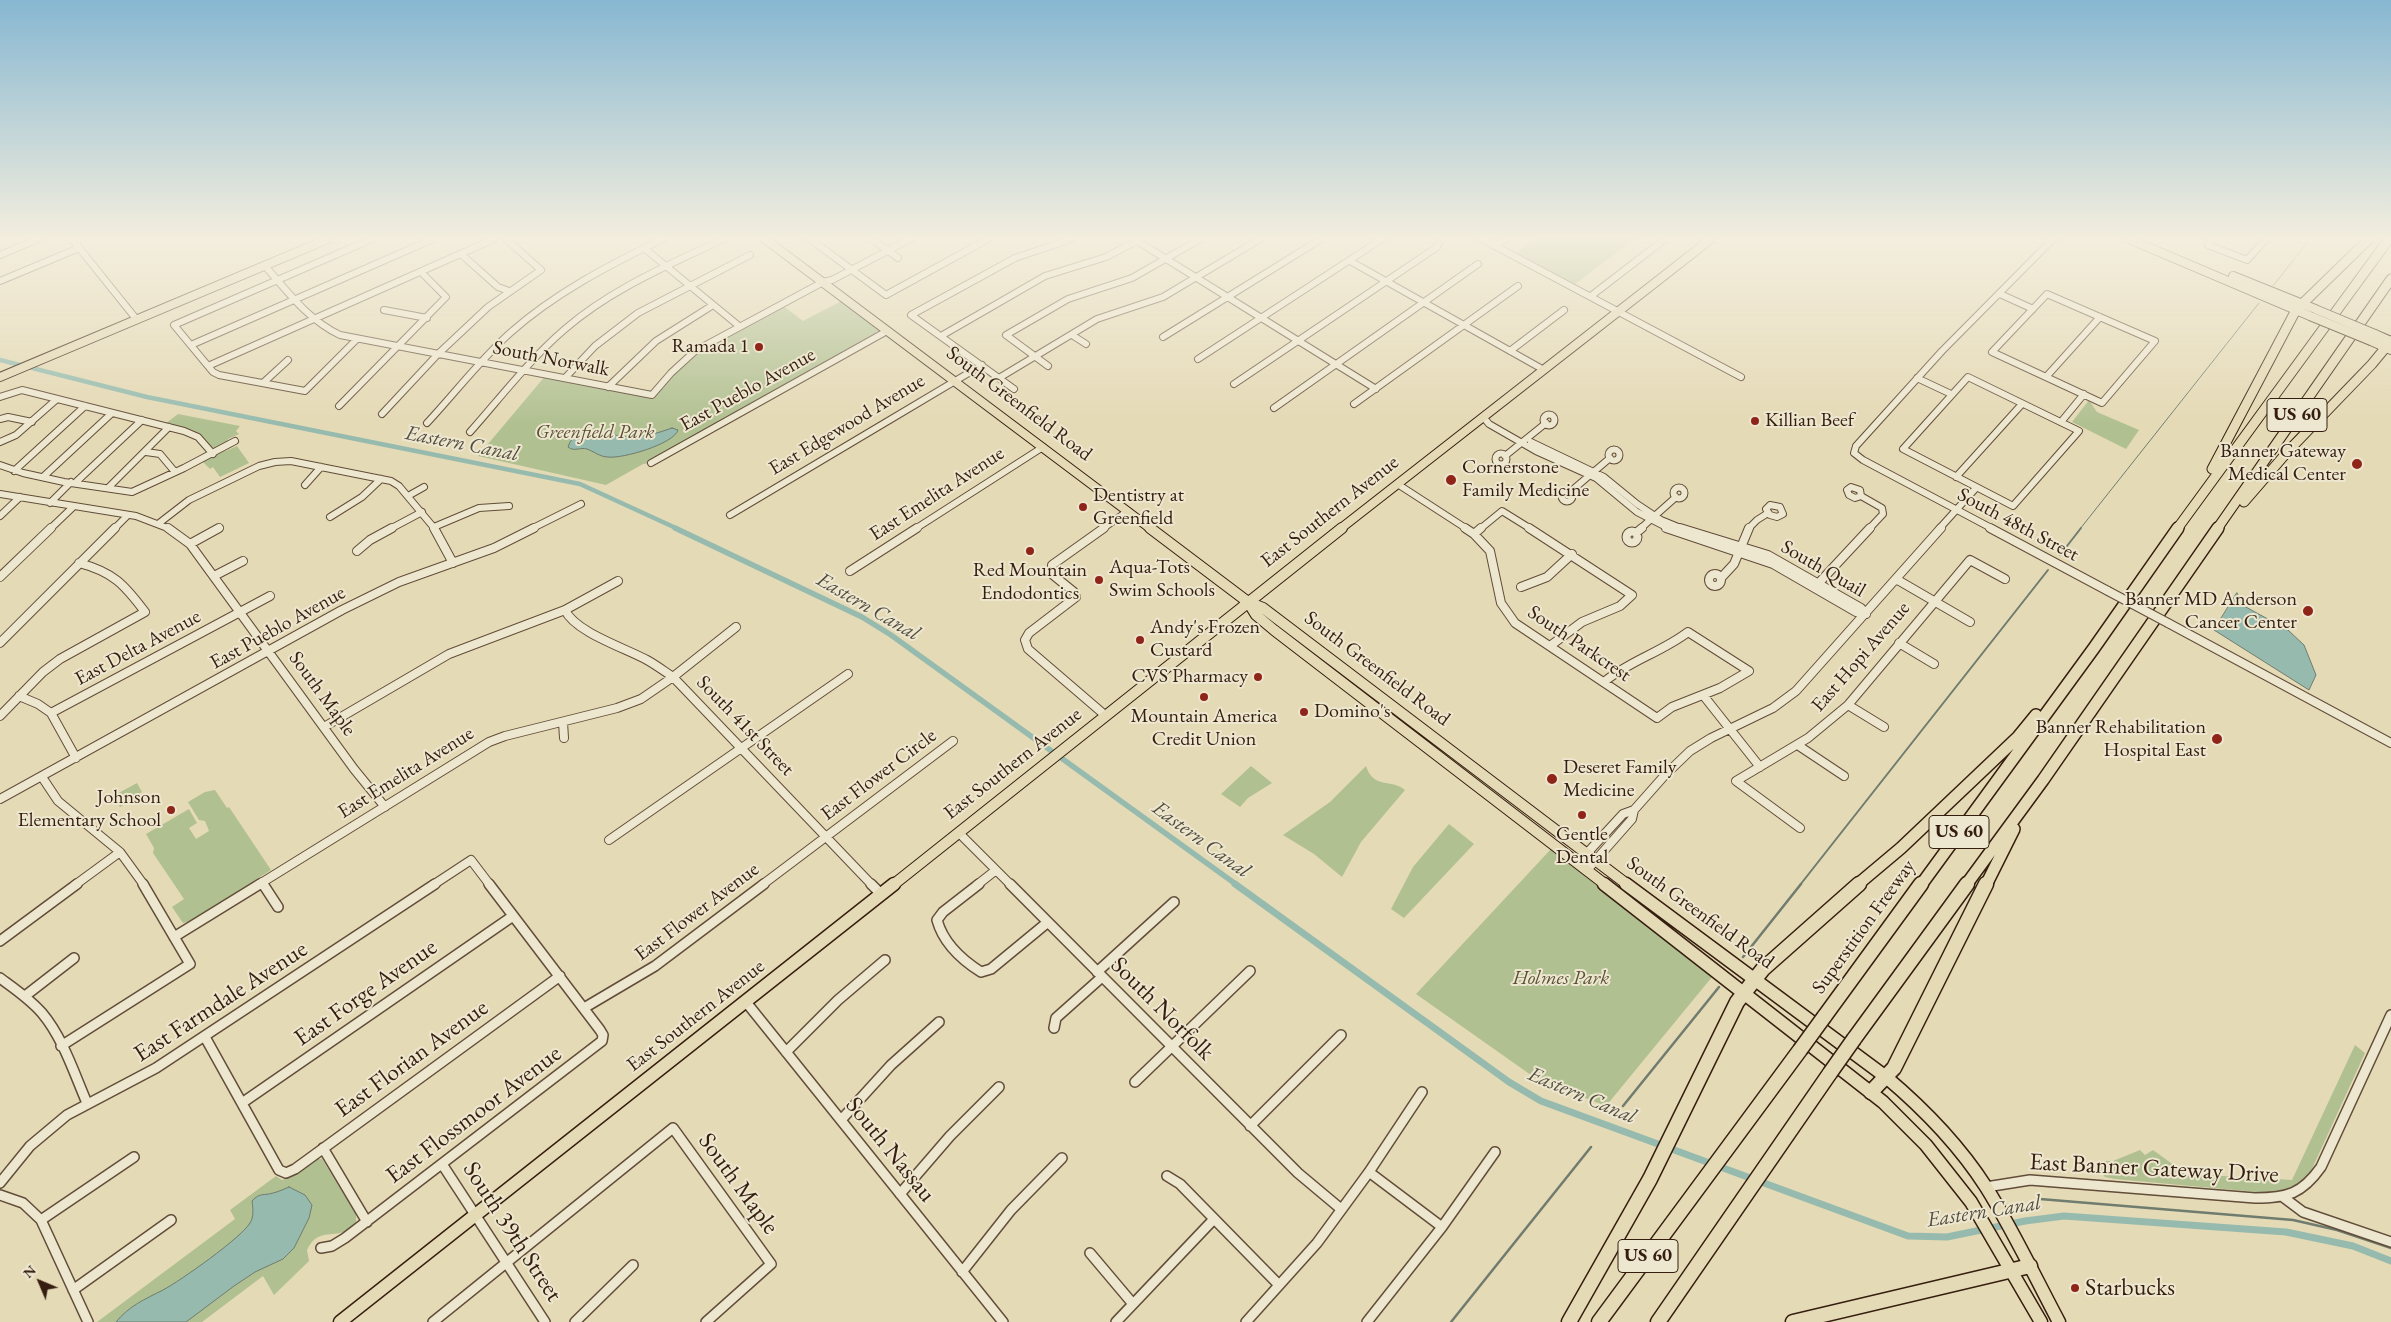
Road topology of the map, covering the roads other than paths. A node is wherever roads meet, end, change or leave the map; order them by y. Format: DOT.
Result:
graph roads {
  1 [pos="121,301"];
  2 [pos="183,301"];
  3 [pos="230,301"];
  4 [pos="291,301"];
  5 [pos="297,301"];
  6 [pos="356,301"];
  7 [pos="443,301"];
  8 [pos="496,301"];
  9 [pos="553,301"];
  10 [pos="605,301"];
  11 [pos="661,301"];
  12 [pos="708,301"];
  13 [pos="787,301"];
  14 [pos="847,301"];
  15 [pos="937,301"];
  16 [pos="1002,301"];
  17 [pos="1065,301"];
  18 [pos="1153,301"];
  19 [pos="1224,301"];
  20 [pos="1233,301"];
  21 [pos="1289,301"];
  22 [pos="1357,301"];
  23 [pos="1498,301"];
  24 [pos="1600,301"];
  25 [pos="1633,301"];
  26 [pos="1993,301"];
  27 [pos="2016,301"];
  28 [pos="2040,301"];
  29 [pos="2062,301"];
  30 [pos="2283,301"];
  31 [pos="2286,301"];
  32 [pos="2305,301"];
  33 [pos="2344,301"];
  34 [pos="2376,301"];
  35 [pos="1424,302"];
  36 [pos="713,305"];
  37 [pos="2299,307"];
  38 [pos="2033,308"];
  39 [pos="384,310"];
  40 [pos="1564,310"];
  41 [pos="1620,311"];
  42 [pos="1118,313"];
  43 [pos="2100,317"];
  44 [pos="427,318"];
  45 [pos="1262,318"];
  46 [pos="314,319"];
  47 [pos="137,320"];
  48 [pos="1122,321"];
  49 [pos="1464,325"];
  50 [pos="739,326"];
  51 [pos="887,331"];
  52 [pos="1072,335"];
  53 [pos="941,336"];
  54 [pos="1163,337"];
  55 [pos="357,339"];
  56 [pos="1298,340"];
  57 [pos="1086,344"];
  58 [pos="191,345"];
  59 [pos="2390,345"];
  60 [pos="398,346"];
  61 [pos="1510,351"];
  62 [pos="438,354"];
  63 [pos="1035,357"];
  64 [pos="1198,359"];
  65 [pos="288,360"];
  66 [pos="483,362"];
  67 [pos="1336,364"];
  68 [pos="982,365"];
  69 [pos="208,366"];
  70 [pos="1048,366"];
  71 [pos="1544,370"];
  72 [pos="524,371"];
  73 [pos="0,377"];
  74 [pos="1741,377"];
  75 [pos="2046,377"];
  76 [pos="566,378"];
  77 [pos="1000,378"];
  78 [pos="1917,378"];
  79 [pos="955,381"];
  80 [pos="262,383"];
  81 [pos="1234,384"];
  82 [pos="608,387"];
  83 [pos="1014,389"];
  84 [pos="1376,389"];
  85 [pos="1951,394"];
  86 [pos="2084,394"];
  87 [pos="0,397"];
  88 [pos="58,399"];
  89 [pos="1354,404"];
  90 [pos="2022,404"];
  91 [pos="85,406"];
  92 [pos="339,406"];
  93 [pos="1274,408"];
  94 [pos="112,413"];
  95 [pos="382,414"];
  96 [pos="1484,418"];
  97 [pos="0,419"];
  98 [pos="142,420"];
  99 [pos="32,422"];
  100 [pos="2061,422"];
  101 [pos="427,423"];
  102 [pos="1546,423"];
  103 [pos="169,427"];
  104 [pos="470,432"];
  105 [pos="235,441"];
  106 [pos="1523,441"];
  107 [pos="0,442"];
  108 [pos="1043,447"];
  109 [pos="146,452"];
  110 [pos="213,454"];
  111 [pos="1505,456"];
  112 [pos="1610,458"];
  113 [pos="651,463"];
  114 [pos="0,465"];
  115 [pos="321,467"];
  116 [pos="14,471"];
  117 [pos="175,472"];
  118 [pos="1592,473"];
  119 [pos="43,477"];
  120 [pos="1956,477"];
  121 [pos="381,479"];
  122 [pos="73,482"];
  123 [pos="305,485"];
  124 [pos="1399,485"];
  125 [pos="2207,486"];
  126 [pos="424,487"];
  127 [pos="108,488"];
  128 [pos="1976,488"];
  129 [pos="1570,492"];
  130 [pos="0,494"];
  131 [pos="408,496"];
  132 [pos="1676,496"];
  133 [pos="1861,496"];
  134 [pos="20,497"];
  135 [pos="50,502"];
  136 [pos="581,504"];
  137 [pos="509,506"];
  138 [pos="73,507"];
  139 [pos="1956,510"];
  140 [pos="1128,511"];
  141 [pos="422,512"];
  142 [pos="1768,513"];
  143 [pos="128,515"];
  144 [pos="730,515"];
  145 [pos="0,516"];
  146 [pos="330,517"];
  147 [pos="1652,518"];
  148 [pos="158,524"];
  149 [pos="434,526"];
  150 [pos="218,528"];
  151 [pos="1636,533"];
  152 [pos="1474,534"];
  153 [pos="190,544"];
  154 [pos="1739,549"];
  155 [pos="357,551"];
  156 [pos="2202,551"];
  157 [pos="1572,554"];
  158 [pos="243,561"];
  159 [pos="79,563"];
  160 [pos="453,563"];
  161 [pos="850,571"];
  162 [pos="214,576"];
  163 [pos="0,577"];
  164 [pos="1721,578"];
  165 [pos="1896,579"];
  166 [pos="2005,579"];
  167 [pos="618,581"];
  168 [pos="1816,586"];
  169 [pos="1522,587"];
  170 [pos="270,596"];
  171 [pos="1934,600"];
  172 [pos="1248,602"];
  173 [pos="565,610"];
  174 [pos="241,612"];
  175 [pos="1866,614"];
  176 [pos="1970,622"];
  177 [pos="736,627"];
  178 [pos="0,643"];
  179 [pos="1899,643"];
  180 [pos="1550,646"];
  181 [pos="2094,648"];
  182 [pos="269,651"];
  183 [pos="1310,657"];
  184 [pos="1934,664"];
  185 [pos="848,674"];
  186 [pos="673,677"];
  187 [pos="1357,679"];
  188 [pos="1604,682"];
  189 [pos="1354,690"];
  190 [pos="1703,695"];
  191 [pos="19,696"];
  192 [pos="1848,705"];
  193 [pos="51,712"];
  194 [pos="0,716"];
  195 [pos="1106,716"];
  196 [pos="1411,720"];
  197 [pos="563,722"];
  198 [pos="324,727"];
  199 [pos="1884,727"];
  200 [pos="1730,730"];
  201 [pos="564,738"];
  202 [pos="953,740"];
  203 [pos="2391,743"];
  204 [pos="1799,746"];
  205 [pos="742,747"];
  206 [pos="76,758"];
  207 [pos="1760,768"];
  208 [pos="1844,776"];
  209 [pos="42,777"];
  210 [pos="2043,780"];
  211 [pos="0,800"];
  212 [pos="385,807"];
  213 [pos="1800,828"];
  214 [pos="959,833"];
  215 [pos="826,837"];
  216 [pos="608,840"];
  217 [pos="120,852"];
  218 [pos="1587,862"];
  219 [pos="996,870"];
  220 [pos="262,882"];
  221 [pos="881,894"];
  222 [pos="1174,902"];
  223 [pos="278,907"];
  224 [pos="513,916"];
  225 [pos="1048,922"];
  226 [pos="174,937"];
  227 [pos="0,941"];
  228 [pos="74,958"];
  229 [pos="885,960"];
  230 [pos="1250,971"];
  231 [pos="1099,974"];
  232 [pos="560,976"];
  233 [pos="0,978"];
  234 [pos="1756,978"];
  235 [pos="1744,993"];
  236 [pos="25,996"];
  237 [pos="746,1002"];
  238 [pos="584,1008"];
  239 [pos="2391,1015"];
  240 [pos="939,1022"];
  241 [pos="1054,1028"];
  242 [pos="1341,1035"];
  243 [pos="205,1037"];
  244 [pos="61,1046"];
  245 [pos="1172,1047"];
  246 [pos="786,1052"];
  247 [pos="1886,1077"];
  248 [pos="1135,1082"];
  249 [pos="999,1087"];
  250 [pos="1422,1092"];
  251 [pos="1871,1092"];
  252 [pos="87,1103"];
  253 [pos="242,1103"];
  254 [pos="841,1120"];
  255 [pos="1250,1126"];
  256 [pos="323,1148"];
  257 [pos="1495,1152"];
  258 [pos="134,1157"];
  259 [pos="1062,1158"];
  260 [pos="442,1164"];
  261 [pos="1369,1172"];
  262 [pos="1167,1176"];
  263 [pos="0,1183"];
  264 [pos="1986,1186"];
  265 [pos="900,1194"];
  266 [pos="0,1195"];
  267 [pos="2283,1197"];
  268 [pos="1341,1209"];
  269 [pos="474,1216"];
  270 [pos="1214,1219"];
  271 [pos="41,1220"];
  272 [pos="171,1220"];
  273 [pos="367,1222"];
  274 [pos="1442,1227"];
  275 [pos="2391,1242"];
  276 [pos="321,1248"];
  277 [pos="1090,1253"];
  278 [pos="506,1264"];
  279 [pos="633,1265"];
  280 [pos="2030,1266"];
  281 [pos="2012,1271"];
  282 [pos="962,1272"];
  283 [pos="1279,1285"];
  284 [pos="73,1290"];
  285 [pos="1134,1304"];
  286 [pos="88,1322"];
  287 [pos="340,1322"];
  288 [pos="433,1322"];
  289 [pos="545,1322"];
  290 [pos="575,1322"];
  291 [pos="706,1322"];
  292 [pos="1002,1322"];
  293 [pos="1116,1322"];
  294 [pos="1246,1322"];
  295 [pos="1367,1322"];
  296 [pos="1569,1322"];
  297 [pos="1598,1322"];
  298 [pos="1658,1322"];
  299 [pos="1793,1322"];
  300 [pos="2041,1322"];
  301 [pos="2059,1322"];
  1 -- 47 [label="street"];
  2 -- 47 [label="main road"];
  3 -- 58 [label="street"];
  4 -- 58 [label="street"];
  5 -- 46 [label="street, South Norwalk"];
  6 -- 46 [label="street"];
  7 -- 44 [label="street"];
  8 -- 62 [label="street"];
  9 -- 66 [label="street"];
  10 -- 72 [label="street"];
  11 -- 76 [label="street"];
  12 -- 36 [label="street"];
  13 -- 50 [label="street"];
  14 -- 51 [label="main road, South Greenfield Road"];
  15 -- 53 [label="street"];
  16 -- 53 [label="street"];
  17 -- 63 [label="street"];
  18 -- 42 [label="street"];
  19 -- 54 [label="street"];
  20 -- 45 [label="street"];
  21 -- 45 [label="street"];
  22 -- 56 [label="street"];
  23 -- 49 [label="street"];
  24 -- 41 [label="street"];
  25 -- 41 [label="main road, East Southern Avenue"];
  26 -- 78 [label="street"];
  27 -- 38 [label="street"];
  28 -- 38 [label="street"];
  29 -- 43 [label="street"];
  30 -- 37 [label="main road"];
  31 -- 37 [label="main road"];
  32 -- 37 [label="highway"];
  33 -- 125 [label="highway, Superstition Freeway / US 60"];
  34 -- 156 [label="highway, US 60"];
  35 -- 49 [label="street"];
  35 -- 67 [label="street"];
  36 -- 50 [label="street"];
  36 -- 82 [label="street"];
  37 -- 59 [label="main road, bridge"];
  37 -- 125 [label="highway"];
  38 -- 75 [label="street"];
  39 -- 44 [label="street"];
  40 -- 61 [label="street"];
  41 -- 71 [label="main road, East Southern Avenue"];
  41 -- 74 [label="street"];
  42 -- 48 [label="street"];
  42 -- 52 [label="street"];
  43 -- 75 [label="street"];
  43 -- 86 [label="street"];
  44 -- 60 [label="street"];
  45 -- 56 [label="street"];
  45 -- 64 [label="street"];
  46 -- 55 [label="street, South Norwalk"];
  46 -- 69 [label="street"];
  47 -- 73 [label="main road"];
  49 -- 61 [label="street"];
  49 -- 84 [label="street"];
  50 -- 82 [label="street, South Norwalk"];
  51 -- 79 [label="main road, South Greenfield Road"];
  51 -- 113 [label="street, East Pueblo Avenue"];
  52 -- 57 [label="street"];
  52 -- 63 [label="street"];
  53 -- 68 [label="street"];
  55 -- 60 [label="street, South Norwalk"];
  55 -- 80 [label="street"];
  56 -- 67 [label="street"];
  56 -- 81 [label="street"];
  58 -- 69 [label="street"];
  59 -- 156 [label="highway"];
  60 -- 62 [label="street, South Norwalk"];
  60 -- 92 [label="street"];
  61 -- 71 [label="street"];
  62 -- 66 [label="street, South Norwalk"];
  62 -- 95 [label="street"];
  63 -- 70 [label="street"];
  63 -- 77 [label="street"];
  65 -- 80 [label="street"];
  66 -- 72 [label="street, South Norwalk"];
  66 -- 101 [label="street"];
  67 -- 84 [label="street"];
  67 -- 93 [label="street"];
  68 -- 77 [label="street"];
  68 -- 79 [label="street, East Edgewood Avenue"];
  69 -- 80 [label="street"];
  71 -- 96 [label="main road, East Southern Avenue"];
  72 -- 76 [label="street, South Norwalk"];
  72 -- 104 [label="street"];
  75 -- 86 [label="street"];
  76 -- 82 [label="street, South Norwalk"];
  77 -- 83 [label="street"];
  78 -- 85 [label="street"];
  78 -- 139 [label="street, South 48th Street"];
  79 -- 108 [label="main road, South Greenfield Road"];
  79 -- 144 [label="street, East Edgewood Avenue"];
  84 -- 89 [label="street"];
  85 -- 90 [label="street"];
  85 -- 120 [label="street"];
  86 -- 100 [label="street"];
  87 -- 88 [label="street"];
  88 -- 91 [label="street"];
  88 -- 99 [label="street"];
  90 -- 100 [label="street"];
  90 -- 120 [label="street"];
  91 -- 94 [label="street"];
  91 -- 116 [label="street"];
  94 -- 98 [label="street"];
  94 -- 119 [label="street"];
  96 -- 106 [label="street, South Quail"];
  96 -- 124 [label="main road, East Southern Avenue"];
  97 -- 99 [label="street"];
  98 -- 103 [label="street"];
  98 -- 122 [label="street"];
  99 -- 107 [label="street"];
  100 -- 128 [label="street"];
  102 -- 106 [label="street"];
  103 -- 109 [label="street"];
  103 -- 110 [label="street"];
  105 -- 110 [label="street"];
  106 -- 111 [label="street"];
  106 -- 118 [label="street, South Quail"];
  108 -- 140 [label="main road, South Greenfield Road"];
  108 -- 161 [label="street, East Emelita Avenue"];
  109 -- 117 [label="street"];
  109 -- 127 [label="street"];
  110 -- 117 [label="street"];
  112 -- 118 [label="street"];
  114 -- 116 [label="street"];
  115 -- 121 [label="street"];
  115 -- 123 [label="street"];
  115 -- 148 [label="street"];
  116 -- 119 [label="street"];
  117 -- 127 [label="street"];
  118 -- 129 [label="street"];
  118 -- 147 [label="street, South Quail"];
  119 -- 122 [label="street"];
  120 -- 128 [label="street"];
  121 -- 131 [label="street"];
  121 -- 146 [label="street"];
  122 -- 127 [label="street"];
  122 -- 135 [label="street"];
  124 -- 152 [label="street, South Parkcrest"];
  124 -- 172 [label="main road, East Southern Avenue"];
  125 -- 181 [label="highway, Superstition Freeway / US 60"];
  126 -- 131 [label="street"];
  128 -- 139 [label="street"];
  130 -- 134 [label="street, South Maple"];
  131 -- 141 [label="street"];
  132 -- 147 [label="street"];
  133 -- 168 [label="street"];
  134 -- 135 [label="street, South Maple"];
  134 -- 145 [label="street"];
  135 -- 138 [label="street, South Maple"];
  136 -- 160 [label="street, East Pueblo Avenue"];
  137 -- 149 [label="street"];
  138 -- 143 [label="street, South Maple"];
  138 -- 163 [label="street"];
  139 -- 165 [label="street"];
  139 -- 203 [label="street, South 48th Street, bridge"];
  140 -- 172 [label="main road, South Greenfield Road"];
  140 -- 195 [label="street"];
  141 -- 149 [label="street"];
  141 -- 155 [label="street"];
  142 -- 154 [label="street"];
  143 -- 148 [label="street, South Maple"];
  143 -- 159 [label="street"];
  147 -- 151 [label="street"];
  147 -- 154 [label="street, South Quail"];
  148 -- 153 [label="street, South Maple"];
  149 -- 160 [label="street"];
  150 -- 153 [label="street"];
  152 -- 157 [label="street"];
  152 -- 180 [label="street, South Parkcrest"];
  153 -- 162 [label="street, South Maple"];
  154 -- 164 [label="street"];
  154 -- 168 [label="street, South Quail"];
  156 -- 210 [label="highway, US 60"];
  157 -- 169 [label="street"];
  157 -- 180 [label="street"];
  158 -- 162 [label="street"];
  159 -- 178 [label="street"];
  159 -- 191 [label="street"];
  160 -- 182 [label="street, East Pueblo Avenue"];
  162 -- 174 [label="street, South Maple"];
  165 -- 171 [label="street"];
  165 -- 175 [label="street"];
  166 -- 171 [label="street, East Hopi Avenue"];
  167 -- 173 [label="street"];
  168 -- 175 [label="street, South Quail"];
  170 -- 174 [label="street, East Delta Avenue"];
  171 -- 176 [label="street"];
  171 -- 179 [label="street, East Hopi Avenue"];
  172 -- 183 [label="main road, South Greenfield Road"];
  172 -- 187 [label="main road, South Greenfield Road"];
  172 -- 195 [label="main road, East Southern Avenue"];
  173 -- 186 [label="street, South 41st Street"];
  173 -- 198 [label="street"];
  174 -- 182 [label="street, South Maple"];
  174 -- 193 [label="street, East Delta Avenue"];
  175 -- 200 [label="street"];
  177 -- 186 [label="street, East Emelita Avenue"];
  179 -- 184 [label="street"];
  179 -- 192 [label="street, East Hopi Avenue"];
  180 -- 188 [label="street, South Parkcrest"];
  181 -- 234 [label="highway"];
  181 -- 297 [label="highway, Superstition Freeway / US 60, bridge"];
  182 -- 198 [label="street, South Maple"];
  182 -- 206 [label="street, East Pueblo Avenue"];
  183 -- 187 [label="main road"];
  183 -- 189 [label="main road, South Greenfield Road"];
  185 -- 205 [label="street"];
  186 -- 197 [label="street, East Emelita Avenue"];
  186 -- 205 [label="street, South 41st Street"];
  187 -- 196 [label="main road, South Greenfield Road"];
  188 -- 190 [label="street, South Parkcrest"];
  188 -- 190 [label="street"];
  189 -- 196 [label="main road"];
  189 -- 218 [label="main road, South Greenfield Road"];
  190 -- 200 [label="street"];
  191 -- 193 [label="street"];
  191 -- 194 [label="street"];
  192 -- 199 [label="street"];
  192 -- 204 [label="street, East Hopi Avenue"];
  193 -- 206 [label="street"];
  195 -- 214 [label="main road, East Southern Avenue"];
  196 -- 218 [label="main road, South Greenfield Road"];
  197 -- 201 [label="street"];
  197 -- 212 [label="street, East Emelita Avenue"];
  198 -- 212 [label="street, South Maple"];
  200 -- 207 [label="street"];
  200 -- 218 [label="street"];
  202 -- 215 [label="street, East Flower Circle"];
  204 -- 207 [label="street, East Hopi Avenue"];
  204 -- 208 [label="street"];
  205 -- 215 [label="street, South 41st Street"];
  205 -- 216 [label="street"];
  206 -- 209 [label="street, East Pueblo Avenue"];
  207 -- 213 [label="street, East Hopi Avenue"];
  209 -- 211 [label="street, East Pueblo Avenue"];
  209 -- 217 [label="street"];
  210 -- 247 [label="highway"];
  210 -- 298 [label="highway, US 60, bridge"];
  212 -- 220 [label="street, East Emelita Avenue"];
  214 -- 219 [label="street, South Norfolk"];
  214 -- 221 [label="main road, East Southern Avenue"];
  215 -- 221 [label="street, South 41st Street"];
  215 -- 238 [label="street, East Flower Avenue"];
  217 -- 226 [label="street"];
  217 -- 227 [label="street"];
  218 -- 234 [label="main road, South Greenfield Road"];
  218 -- 235 [label="main road, South Greenfield Road"];
  219 -- 225 [label="street, South Norfolk"];
  219 -- 225 [label="street"];
  220 -- 223 [label="street"];
  220 -- 226 [label="street, East Emelita Avenue"];
  221 -- 237 [label="main road, East Southern Avenue"];
  222 -- 231 [label="street"];
  224 -- 232 [label="street"];
  224 -- 243 [label="street, East Farmdale Avenue"];
  224 -- 253 [label="street, East Forge Avenue"];
  225 -- 231 [label="street, South Norfolk"];
  226 -- 244 [label="street"];
  228 -- 236 [label="street"];
  229 -- 246 [label="street"];
  230 -- 245 [label="street"];
  231 -- 241 [label="street"];
  231 -- 245 [label="street, South Norfolk"];
  232 -- 238 [label="street"];
  232 -- 256 [label="street, East Florian Avenue"];
  233 -- 236 [label="street"];
  234 -- 235 [label="highway"];
  234 -- 247 [label="main road, South Greenfield Road"];
  235 -- 251 [label="main road, South Greenfield Road"];
  235 -- 296 [label="highway"];
  236 -- 244 [label="street"];
  237 -- 246 [label="street, South Nassau"];
  237 -- 269 [label="main road, East Southern Avenue"];
  238 -- 260 [label="street, East Flossmoor Avenue"];
  239 -- 267 [label="street, East Banner Gateway Drive"];
  240 -- 254 [label="street"];
  242 -- 255 [label="street"];
  243 -- 252 [label="street, East Farmdale Avenue"];
  243 -- 253 [label="street"];
  244 -- 252 [label="street"];
  245 -- 248 [label="street"];
  245 -- 255 [label="street, South Norfolk"];
  246 -- 254 [label="street, South Nassau"];
  247 -- 251 [label="highway"];
  247 -- 264 [label="main road, South Greenfield Road"];
  249 -- 265 [label="street"];
  250 -- 261 [label="street"];
  251 -- 281 [label="main road, South Greenfield Road"];
  252 -- 263 [label="street, East Farmdale Avenue"];
  253 -- 256 [label="street, East Florian Avenue"];
  254 -- 265 [label="street, South Nassau"];
  255 -- 268 [label="street, South Norfolk"];
  256 -- 273 [label="street"];
  257 -- 274 [label="street"];
  258 -- 271 [label="street"];
  259 -- 282 [label="street"];
  260 -- 269 [label="street, South 39th Street"];
  260 -- 273 [label="street, East Flossmoor Avenue"];
  261 -- 268 [label="street"];
  261 -- 274 [label="street"];
  262 -- 270 [label="street"];
  264 -- 267 [label="street, East Banner Gateway Drive"];
  264 -- 280 [label="main road, South Greenfield Road"];
  265 -- 282 [label="street, South Nassau"];
  266 -- 271 [label="street"];
  267 -- 275 [label="street"];
  268 -- 283 [label="street"];
  269 -- 278 [label="street, South 39th Street"];
  269 -- 287 [label="main road, East Southern Avenue"];
  270 -- 283 [label="street"];
  270 -- 285 [label="street"];
  271 -- 284 [label="street"];
  272 -- 284 [label="street"];
  273 -- 276 [label="street, East Flossmoor Avenue"];
  274 -- 295 [label="street"];
  277 -- 285 [label="street"];
  278 -- 288 [label="street"];
  278 -- 289 [label="street, South 39th Street"];
  278 -- 291 [label="street, South Maple"];
  279 -- 290 [label="street"];
  280 -- 281 [label="highway"];
  280 -- 301 [label="main road, South Greenfield Road"];
  281 -- 299 [label="highway"];
  281 -- 300 [label="main road, South Greenfield Road"];
  282 -- 292 [label="street, South Nassau"];
  283 -- 294 [label="street"];
  284 -- 286 [label="street"];
  285 -- 293 [label="street"];
}
